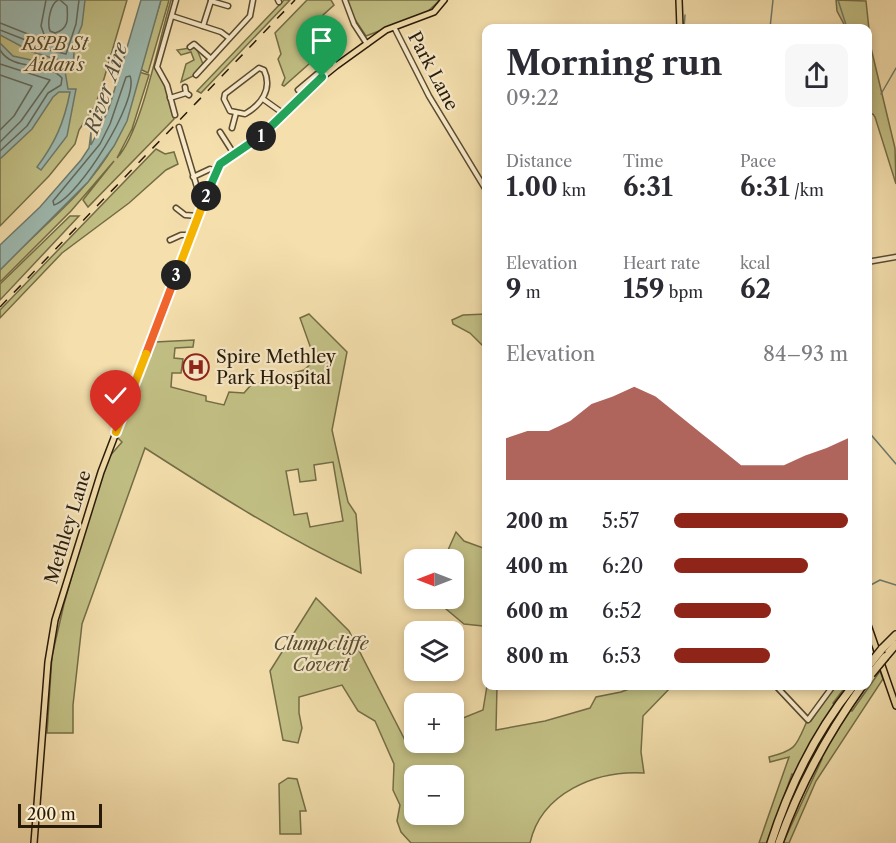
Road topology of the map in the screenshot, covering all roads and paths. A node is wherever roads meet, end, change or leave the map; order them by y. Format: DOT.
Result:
graph roads {
  1 [pos="176,0"];
  2 [pos="210,0"];
  3 [pos="253,0"];
  4 [pos="345,0"];
  5 [pos="444,0"];
  6 [pos="679,0"];
  7 [pos="228,6"];
  8 [pos="172,16"];
  9 [pos="680,24"];
  10 [pos="203,26"];
  11 [pos="394,27"];
  12 [pos="326,33"];
  13 [pos="229,38"];
  14 [pos="367,44"];
  15 [pos="190,47"];
  16 [pos="210,58"];
  17 [pos="336,66"];
  18 [pos="317,74"];
  19 [pos="196,75"];
  20 [pos="311,83"];
  21 [pos="185,87"];
  22 [pos="298,90"];
  23 [pos="170,98"];
  24 [pos="263,99"];
  25 [pos="236,114"];
  26 [pos="284,114"];
  27 [pos="175,115"];
  28 [pos="179,127"];
  29 [pos="232,128"];
  30 [pos="220,132"];
  31 [pos="234,154"];
  32 [pos="216,171"];
  33 [pos="193,177"];
  34 [pos="482,182"];
  35 [pos="204,200"];
  36 [pos="176,208"];
  37 [pos="198,216"];
  38 [pos="191,235"];
  39 [pos="170,240"];
  40 [pos="896,257"];
  41 [pos="872,261"];
  42 [pos="896,635"];
  43 [pos="896,644"];
  44 [pos="872,648"];
  45 [pos="872,666"];
  46 [pos="872,668"];
  47 [pos="780,690"];
  48 [pos="830,690"];
  49 [pos="850,690"];
  50 [pos="859,690"];
  51 [pos="896,706"];
  52 [pos="33,843"];
  53 [pos="771,843"];
  54 [pos="778,843"];
  1 -- 8 [label="street"];
  2 -- 7 [label="street"];
  2 -- 10 [label="street"];
  3 -- 13 [label="street"];
  4 -- 14 [label="street"];
  5 -- 11 [label="main road"];
  6 -- 9 [label="main road"];
  8 -- 10 [label="street"];
  8 -- 23 [label="street"];
  10 -- 13 [label="street"];
  11 -- 14 [label="main road"];
  11 -- 34 [label="street, Park Lane"];
  12 -- 17 [label="street"];
  13 -- 16 [label="street"];
  14 -- 17 [label="main road"];
  15 -- 16 [label="street"];
  16 -- 19 [label="street"];
  17 -- 20 [label="main road"];
  18 -- 20 [label="street"];
  20 -- 22 [label="street"];
  20 -- 26 [label="main road"];
  21 -- 23 [label="street"];
  23 -- 27 [label="street"];
  24 -- 25 [label="street"];
  24 -- 25 [label="street"];
  24 -- 26 [label="street"];
  25 -- 29 [label="street"];
  26 -- 31 [label="main road"];
  28 -- 33 [label="street"];
  30 -- 31 [label="street"];
  31 -- 32 [label="main road"];
  32 -- 33 [label="street"];
  32 -- 35 [label="main road, Methley Lane"];
  33 -- 35 [label="street"];
  35 -- 37 [label="main road, Methley Lane"];
  36 -- 37 [label="street"];
  37 -- 38 [label="main road, Methley Lane"];
  38 -- 39 [label="street"];
  38 -- 52 [label="main road, Methley Lane"];
  40 -- 41 [label="street"];
  42 -- 45 [label="highway, bridge"];
  43 -- 46 [label="highway, bridge"];
  44 -- 51 [label="main road"];
  47 -- 48 [label="street"];
  49 -- 53 [label="highway"];
  50 -- 54 [label="highway"];
}
